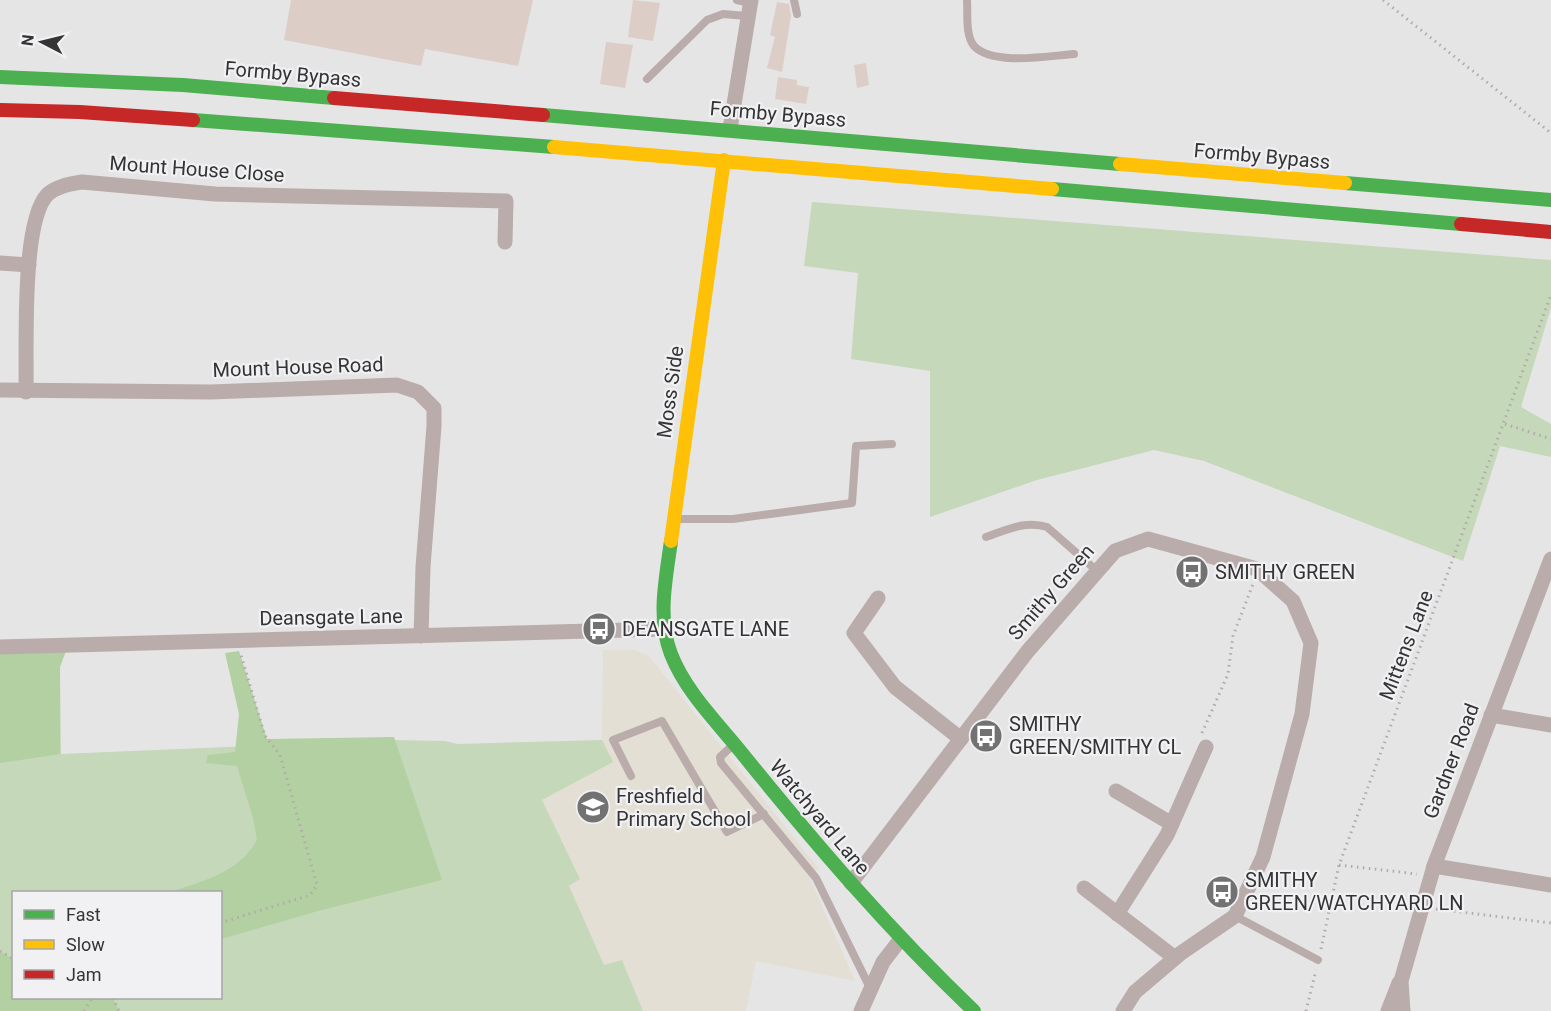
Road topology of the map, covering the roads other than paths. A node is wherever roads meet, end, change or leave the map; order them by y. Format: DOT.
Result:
graph roads {
  1 [pos="794,0"];
  2 [pos="967,0"];
  3 [pos="746,5"];
  4 [pos="797,14"];
  5 [pos="1074,54"];
  6 [pos="0,77"];
  7 [pos="647,79"];
  8 [pos="0,110"];
  9 [pos="730,129"];
  10 [pos="724,160"];
  11 [pos="1551,200"];
  12 [pos="1551,232"];
  13 [pos="505,242"];
  14 [pos="0,263"];
  15 [pos="29,265"];
  16 [pos="0,390"];
  17 [pos="26,392"];
  18 [pos="892,444"];
  19 [pos="674,519"];
  20 [pos="986,537"];
  21 [pos="1549,568"];
  22 [pos="1096,570"];
  23 [pos="878,598"];
  24 [pos="664,629"];
  25 [pos="422,636"];
  26 [pos="0,647"];
  27 [pos="1491,715"];
  28 [pos="1551,725"];
  29 [pos="961,739"];
  30 [pos="734,744"];
  31 [pos="1206,747"];
  32 [pos="631,776"];
  33 [pos="1116,790"];
  34 [pos="764,814"];
  35 [pos="1172,824"];
  36 [pos="1433,871"];
  37 [pos="851,884"];
  38 [pos="1551,885"];
  39 [pos="1084,888"];
  40 [pos="1117,914"];
  41 [pos="1234,916"];
  42 [pos="900,939"];
  43 [pos="1174,958"];
  44 [pos="1318,960"];
  45 [pos="1401,981"];
  46 [pos="870,988"];
  47 [pos="861,1011"];
  48 [pos="974,1011"];
  49 [pos="1123,1011"];
  50 [pos="1388,1011"];
  51 [pos="1403,1011"];
  1 -- 4 [label="lane"];
  2 -- 5 [label="lane"];
  3 -- 7 [label="lane"];
  3 -- 9 [label="street"];
  6 -- 9 [label="main road, Formby Bypass"];
  8 -- 10 [label="main road"];
  9 -- 11 [label="main road, Formby Bypass"];
  10 -- 12 [label="main road"];
  10 -- 19 [label="main road, Moss Side"];
  13 -- 15 [label="street, Mount House Close"];
  14 -- 15 [label="street"];
  15 -- 17 [label="street, Mount House Close"];
  16 -- 17 [label="street, Mount House Road"];
  17 -- 25 [label="street, Mount House Road"];
  18 -- 19 [label="lane"];
  19 -- 24 [label="main road, Moss Side"];
  20 -- 22 [label="lane"];
  21 -- 27 [label="street, Gardner Road"];
  22 -- 29 [label="street, Smithy Green"];
  22 -- 41 [label="street, Smithy Green"];
  23 -- 29 [label="street"];
  24 -- 25 [label="street, Deansgate Lane"];
  24 -- 30 [label="main road, Watchyard Lane"];
  25 -- 26 [label="street, Deansgate Lane"];
  27 -- 28 [label="street"];
  27 -- 36 [label="street, Gardner Road"];
  29 -- 37 [label="street, Smithy Green"];
  30 -- 34 [label="lane"];
  30 -- 37 [label="main road, Watchyard Lane"];
  31 -- 35 [label="street"];
  32 -- 34 [label="lane"];
  33 -- 35 [label="street"];
  34 -- 46 [label="lane"];
  35 -- 40 [label="street"];
  36 -- 38 [label="street"];
  36 -- 45 [label="street, Gardner Road"];
  37 -- 42 [label="main road, Watchyard Lane"];
  39 -- 40 [label="street"];
  40 -- 43 [label="street"];
  41 -- 43 [label="street, Smithy Green"];
  41 -- 44 [label="lane"];
  42 -- 46 [label="street"];
  42 -- 48 [label="main road, Watchyard Lane"];
  43 -- 49 [label="street, Smithy Green"];
  45 -- 50 [label="street, Gardner Road"];
  45 -- 51 [label="street, Gardner Road"];
  46 -- 47 [label="street"];
}
